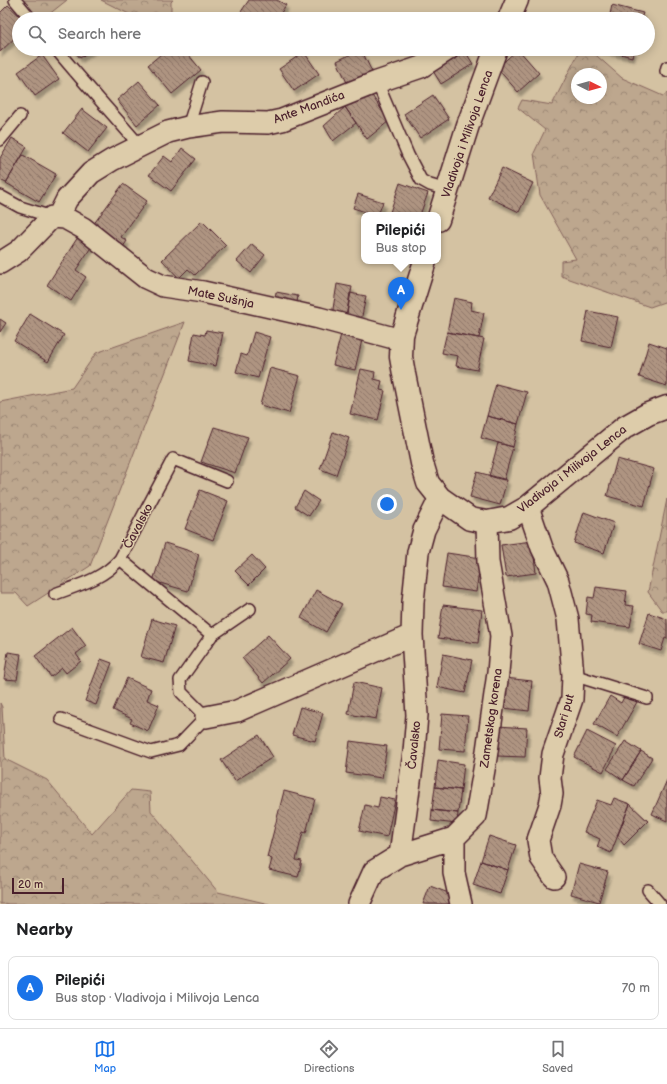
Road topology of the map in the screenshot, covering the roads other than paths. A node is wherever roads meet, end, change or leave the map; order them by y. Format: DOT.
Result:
graph roads {
  1 [pos="16,0"];
  2 [pos="517,0"];
  3 [pos="25,12"];
  4 [pos="512,12"];
  5 [pos="62,56"];
  6 [pos="438,56"];
  7 [pos="493,56"];
  8 [pos="202,82"];
  9 [pos="377,82"];
  10 [pos="20,116"];
  11 [pos="188,127"];
  12 [pos="0,140"];
  13 [pos="140,146"];
  14 [pos="448,190"];
  15 [pos="0,196"];
  16 [pos="441,212"];
  17 [pos="55,217"];
  18 [pos="0,263"];
  19 [pos="424,264"];
  20 [pos="401,340"];
  21 [pos="667,407"];
  22 [pos="227,480"];
  23 [pos="440,498"];
  24 [pos="528,507"];
  25 [pos="487,522"];
  26 [pos="120,560"];
  27 [pos="55,594"];
  28 [pos="250,609"];
  29 [pos="212,635"];
  30 [pos="412,635"];
  31 [pos="573,675"];
  32 [pos="647,698"];
  33 [pos="206,717"];
  34 [pos="61,719"];
  35 [pos="454,838"];
  36 [pos="400,855"];
  37 [pos="554,877"];
  38 [pos="648,890"];
  39 [pos="359,904"];
  40 [pos="460,904"];
  41 [pos="660,904"];
  1 -- 3 [label="lane"];
  2 -- 4 [label="street"];
  5 -- 13 [label="lane"];
  6 -- 9 [label="street, Ante Mandića"];
  7 -- 14 [label="street, Vladivoja i Milivoja Lenca"];
  8 -- 11 [label="lane"];
  9 -- 11 [label="street, Ante Mandića"];
  9 -- 14 [label="lane"];
  10 -- 12 [label="lane"];
  11 -- 13 [label="street, Ante Mandića"];
  13 -- 17 [label="street, Ante Mandića"];
  14 -- 16 [label="street, Vladivoja i Milivoja Lenca"];
  15 -- 17 [label="lane, Mate Sušnja"];
  17 -- 18 [label="street, Ante Mandića"];
  17 -- 20 [label="street, Mate Sušnja"];
  19 -- 20 [label="street, Vladivoja i Milivoja Lenca"];
  20 -- 23 [label="street, Vladivoja i Milivoja Lenca"];
  21 -- 24 [label="street, Vladivoja i Milivoja Lenca"];
  22 -- 26 [label="lane, Čavalsko"];
  23 -- 25 [label="street, Vladivoja i Milivoja Lenca"];
  23 -- 30 [label="street, Čavalsko"];
  24 -- 25 [label="street, Vladivoja i Milivoja Lenca"];
  24 -- 31 [label="street, Stari put"];
  25 -- 35 [label="street, Zametskog korena"];
  26 -- 27 [label="lane"];
  26 -- 29 [label="lane, Čavalsko"];
  28 -- 29 [label="lane"];
  29 -- 33 [label="lane"];
  30 -- 33 [label="street"];
  30 -- 36 [label="street, Čavalsko"];
  31 -- 32 [label="lane"];
  31 -- 37 [label="street, Stari put"];
  33 -- 34 [label="lane"];
  35 -- 36 [label="street"];
  35 -- 40 [label="street"];
  36 -- 39 [label="street"];
  38 -- 41 [label="lane"];
}
